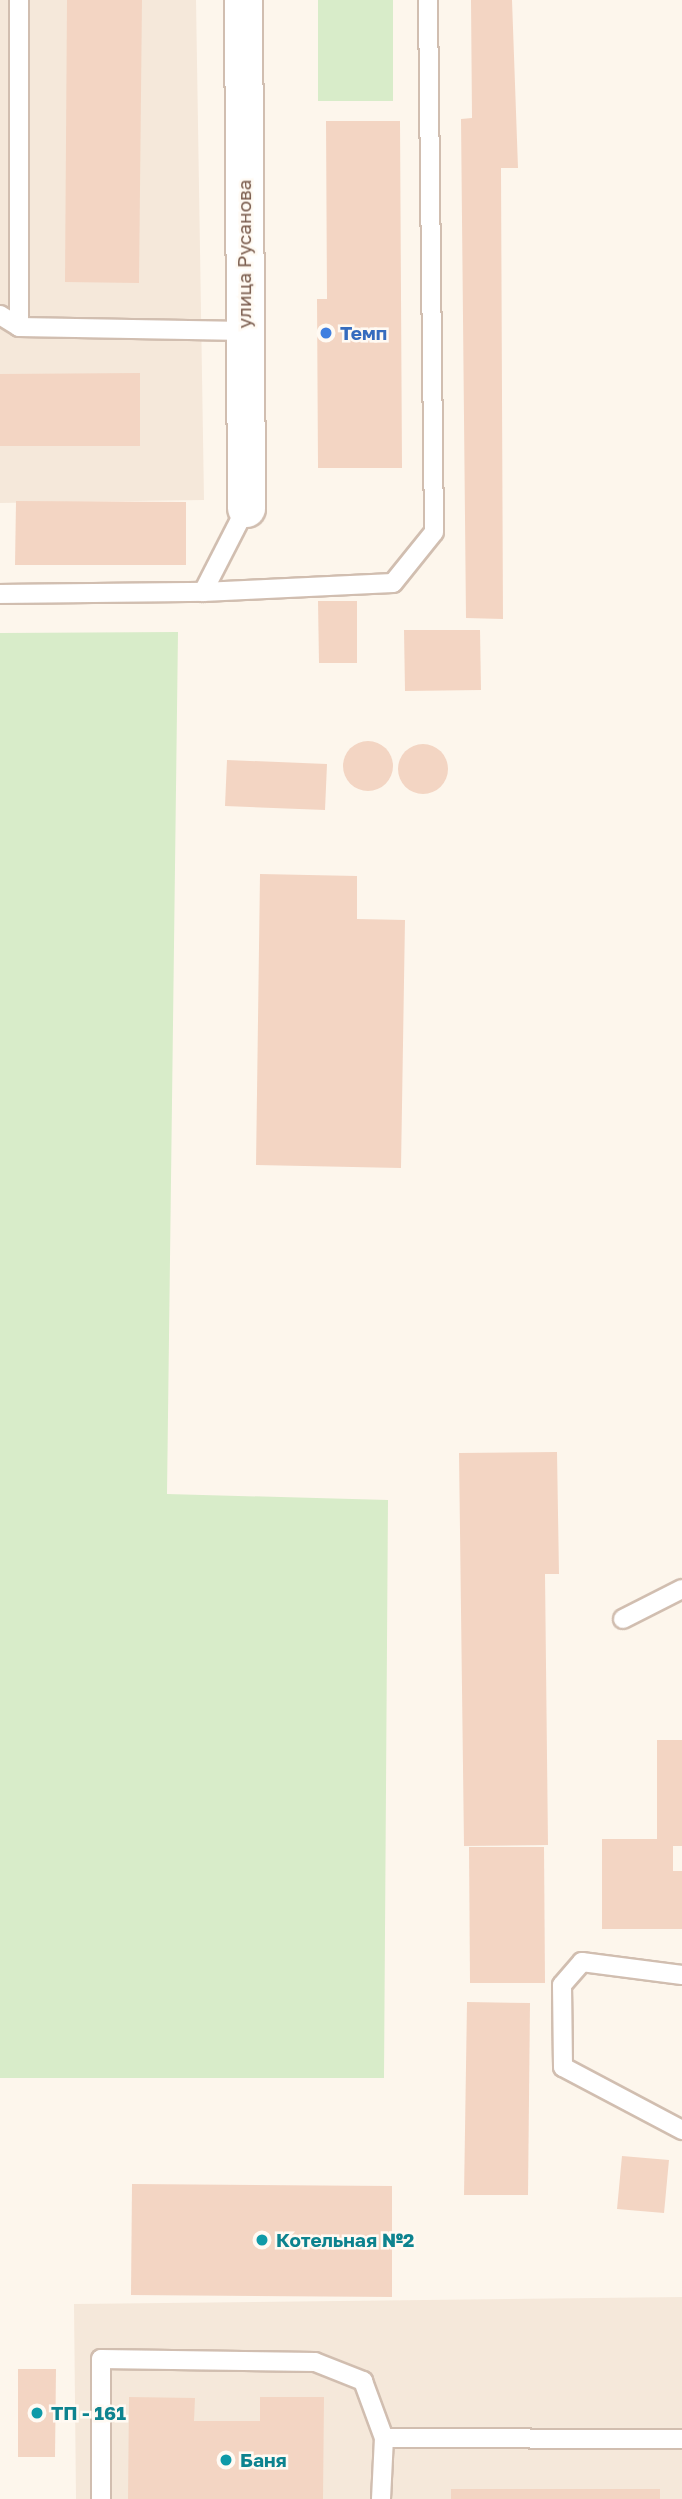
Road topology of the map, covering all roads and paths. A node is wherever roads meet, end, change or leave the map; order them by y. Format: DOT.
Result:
graph roads {
  1 [pos="19,0"];
  2 [pos="243,0"];
  3 [pos="428,0"];
  4 [pos="0,316"];
  5 [pos="19,327"];
  6 [pos="245,331"];
  7 [pos="246,508"];
  8 [pos="202,592"];
  9 [pos="0,594"];
  10 [pos="682,1589"];
  11 [pos="623,1619"];
  12 [pos="682,1975"];
  13 [pos="682,2130"];
  14 [pos="384,2438"];
  15 [pos="682,2439"];
  16 [pos="101,2499"];
  17 [pos="381,2499"];
  1 -- 5 [label="lane"];
  2 -- 6 [label="street, улица Русанова"];
  3 -- 8 [label="lane"];
  4 -- 5 [label="lane"];
  5 -- 6 [label="lane"];
  6 -- 7 [label="street, улица Русанова"];
  7 -- 8 [label="lane"];
  8 -- 9 [label="lane"];
  10 -- 11 [label="lane"];
  12 -- 13 [label="lane"];
  14 -- 15 [label="lane"];
  14 -- 16 [label="lane"];
  14 -- 17 [label="lane"];
}
